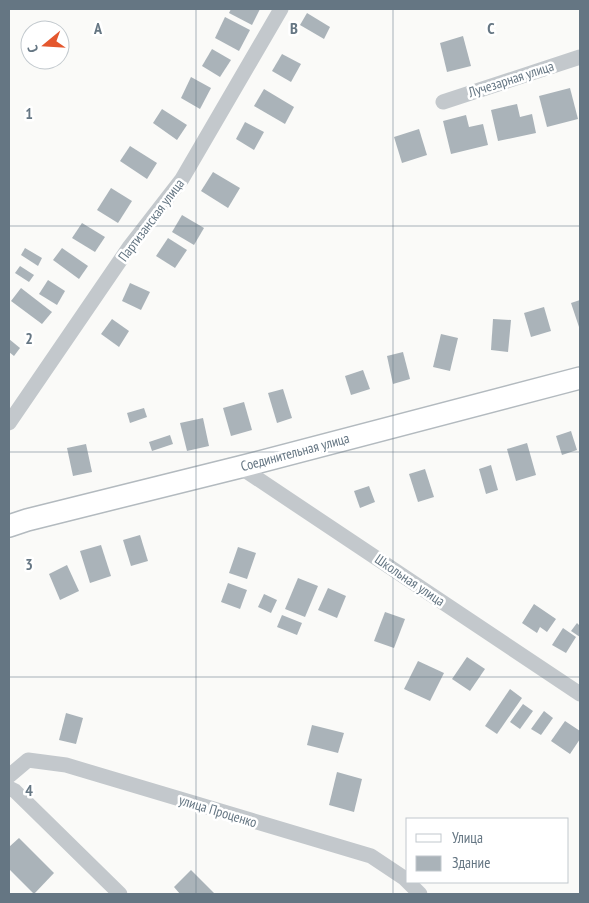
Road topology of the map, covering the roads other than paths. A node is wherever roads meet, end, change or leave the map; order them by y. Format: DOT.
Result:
graph roads {
  1 [pos="281,9"];
  2 [pos="580,57"];
  3 [pos="443,102"];
  4 [pos="580,378"];
  5 [pos="9,424"];
  6 [pos="240,467"];
  7 [pos="9,526"];
  8 [pos="580,694"];
  9 [pos="9,776"];
  10 [pos="9,788"];
  11 [pos="406,880"];
  12 [pos="409,883"];
  13 [pos="120,894"];
  14 [pos="420,894"];
  1 -- 5 [label="street, Партизанская улица"];
  2 -- 3 [label="street, Лучезарная улица"];
  4 -- 6 [label="street, Соединительная улица"];
  6 -- 7 [label="street, Соединительная улица"];
  6 -- 8 [label="street, Школьная улица"];
  9 -- 11 [label="street, улица Проценко"];
  10 -- 13 [label="street"];
  12 -- 14 [label="street, улица Проценко"];
}
